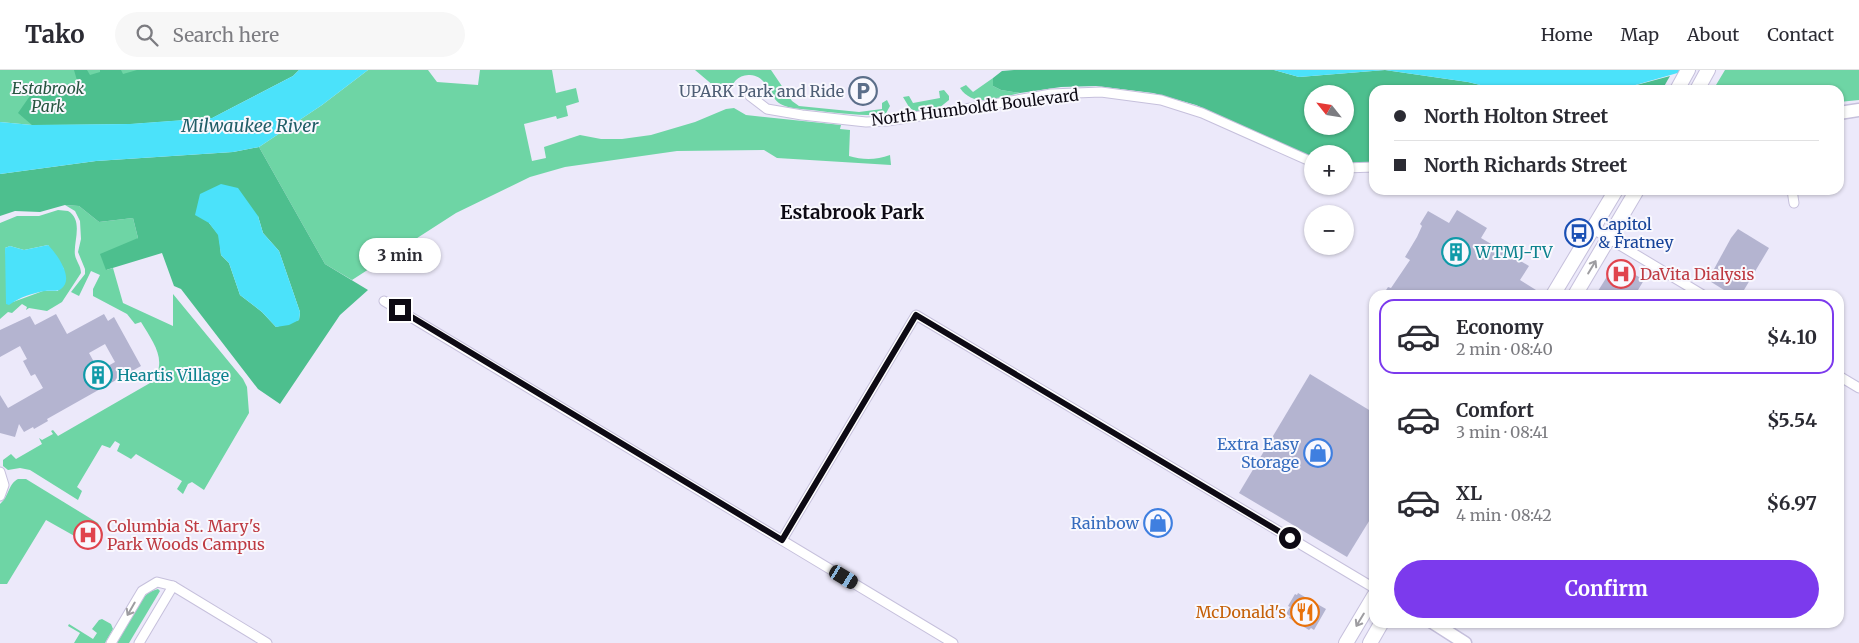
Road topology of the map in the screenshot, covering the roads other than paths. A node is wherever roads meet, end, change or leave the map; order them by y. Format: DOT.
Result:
graph roads {
  1 [pos="1688,70"];
  2 [pos="1708,70"];
  3 [pos="1680,85"];
  4 [pos="1700,85"];
  5 [pos="750,96"];
  6 [pos="1859,110"];
  7 [pos="1844,112"];
  8 [pos="1304,158"];
  9 [pos="1369,166"];
  10 [pos="1354,167"];
  11 [pos="1613,195"];
  12 [pos="1634,195"];
  13 [pos="1793,195"];
  14 [pos="1794,203"];
  15 [pos="1592,229"];
  16 [pos="1608,238"];
  17 [pos="1556,290"];
  18 [pos="1578,290"];
  19 [pos="1695,290"];
  20 [pos="384,301"];
  21 [pos="1844,379"];
  22 [pos="1859,388"];
  23 [pos="0,472"];
  24 [pos="0,496"];
  25 [pos="782,540"];
  26 [pos="1369,585"];
  27 [pos="173,586"];
  28 [pos="1369,604"];
  29 [pos="1379,628"];
  30 [pos="1441,628"];
  31 [pos="111,643"];
  32 [pos="139,643"];
  33 [pos="267,643"];
  34 [pos="954,643"];
  35 [pos="1346,643"];
  36 [pos="1370,643"];
  37 [pos="1465,643"];
  1 -- 3 [label="main road"];
  2 -- 4 [label="main road"];
  5 -- 8 [label="street, North Humboldt Boulevard"];
  6 -- 7 [label="main road"];
  9 -- 10 [label="street"];
  11 -- 15 [label="main road"];
  12 -- 16 [label="main road"];
  13 -- 14 [label="street"];
  15 -- 16 [label="street"];
  15 -- 17 [label="main road"];
  18 -- 16 [label="main road, one-way"];
  16 -- 19 [label="street"];
  20 -- 25 [label="street"];
  21 -- 22 [label="street"];
  23 -- 24 [label="street"];
  25 -- 26 [label="street"];
  25 -- 34 [label="street"];
  27 -- 31 [label="street, one-way"];
  27 -- 32 [label="street"];
  27 -- 33 [label="street"];
  28 -- 35 [label="main road, one-way"];
  29 -- 36 [label="main road"];
  30 -- 37 [label="main road"];
}
